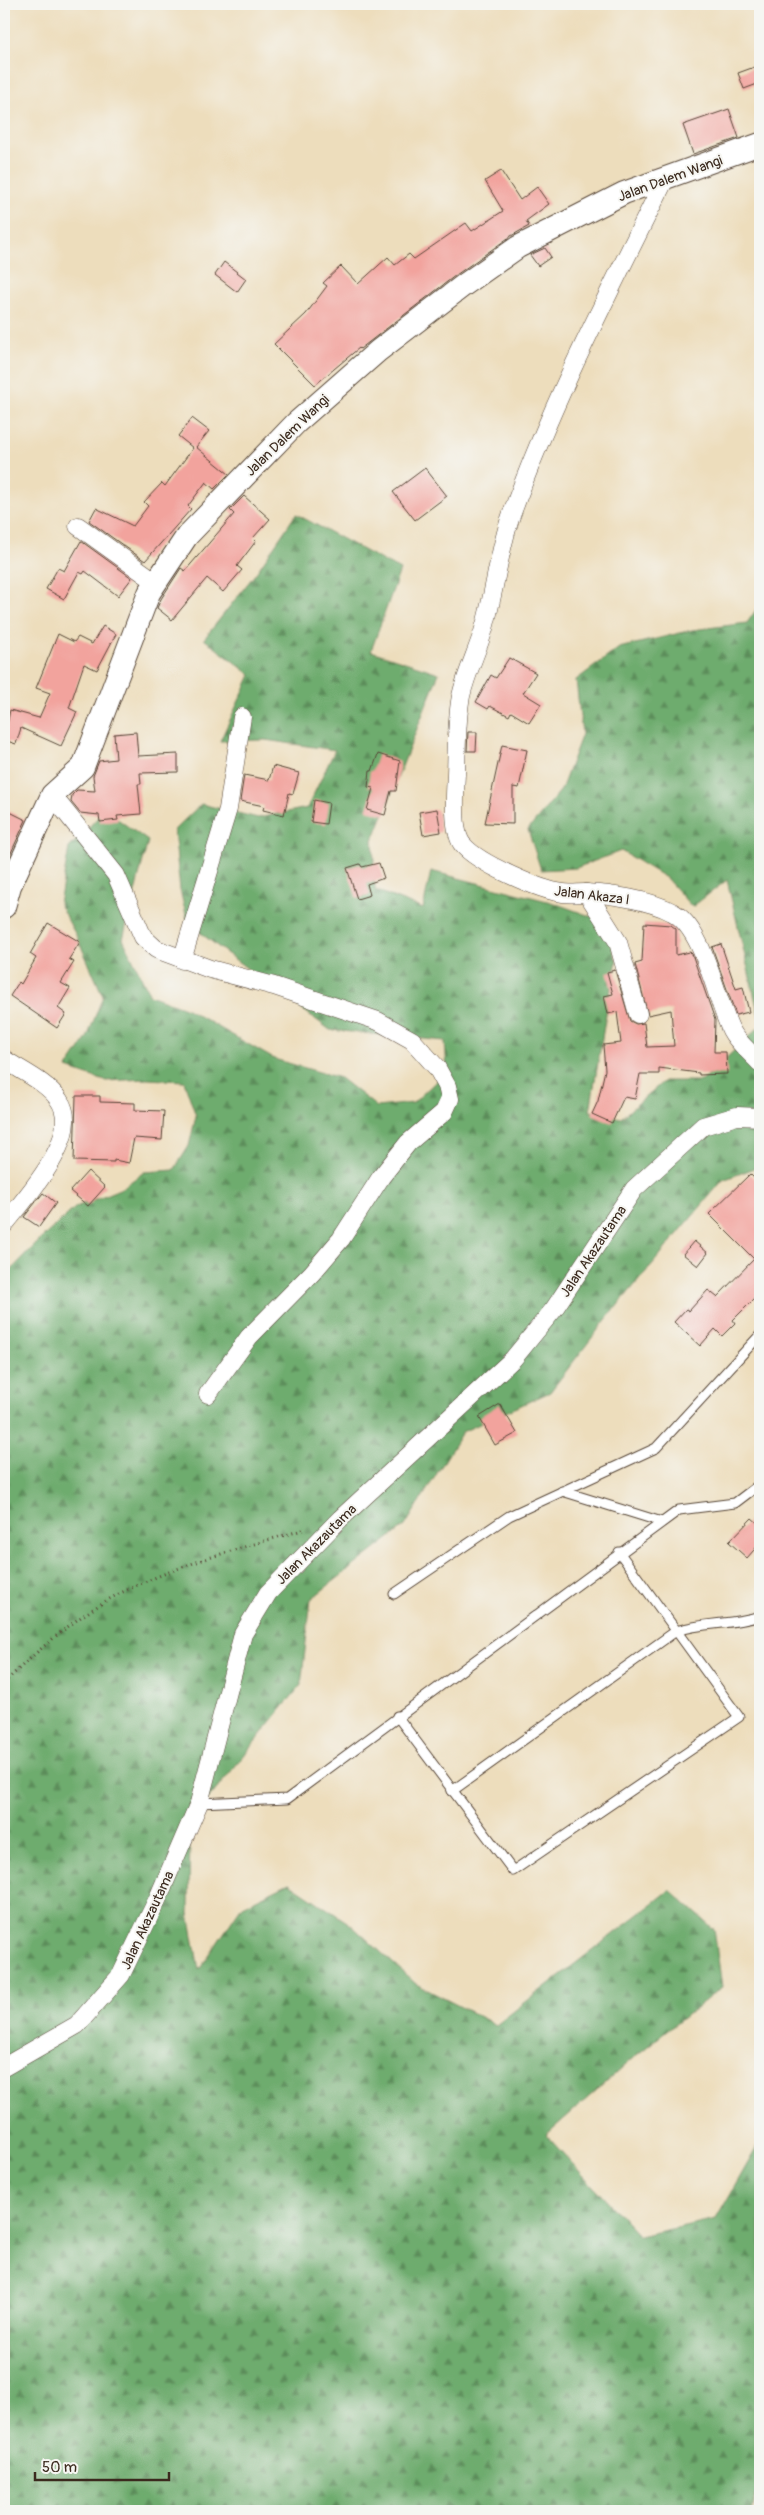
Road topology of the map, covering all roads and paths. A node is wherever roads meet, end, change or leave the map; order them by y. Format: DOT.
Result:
graph roads {
  1 [pos="760,144"];
  2 [pos="666,177"];
  3 [pos="78,526"];
  4 [pos="156,582"];
  5 [pos="242,717"];
  6 [pos="52,795"];
  7 [pos="587,893"];
  8 [pos="4,907"];
  9 [pos="182,960"];
  10 [pos="638,1014"];
  11 [pos="4,1059"];
  12 [pos="760,1063"];
  13 [pos="760,1117"];
  14 [pos="4,1225"];
  15 [pos="760,1335"];
  16 [pos="208,1394"];
  17 [pos="760,1484"];
  18 [pos="562,1491"];
  19 [pos="340,1519"];
  20 [pos="662,1522"];
  21 [pos="619,1552"];
  22 [pos="394,1594"];
  23 [pos="760,1616"];
  24 [pos="676,1631"];
  25 [pos="4,1683"];
  26 [pos="397,1716"];
  27 [pos="452,1791"];
  28 [pos="199,1803"];
  29 [pos="4,2066"];
  1 -- 2 [label="street, Jalan Dalem Wangi"];
  2 -- 4 [label="street, Jalan Dalem Wangi"];
  2 -- 7 [label="street, Jalan Akaza I"];
  3 -- 4 [label="street"];
  4 -- 6 [label="street, Jalan Dalem Wangi"];
  5 -- 9 [label="street"];
  6 -- 8 [label="street, Jalan Dalem Wangi"];
  6 -- 9 [label="street"];
  7 -- 10 [label="street"];
  7 -- 12 [label="street, Jalan Akaza I"];
  9 -- 16 [label="street"];
  11 -- 14 [label="street"];
  13 -- 19 [label="street, Jalan Akazautama"];
  15 -- 18 [label="lane"];
  17 -- 20 [label="lane"];
  18 -- 20 [label="lane"];
  18 -- 22 [label="lane"];
  19 -- 25 [label="path"];
  19 -- 28 [label="street, Jalan Akazautama"];
  20 -- 21 [label="lane"];
  21 -- 24 [label="lane"];
  21 -- 26 [label="lane"];
  23 -- 24 [label="lane"];
  24 -- 27 [label="lane"];
  24 -- 27 [label="lane"];
  26 -- 27 [label="lane"];
  26 -- 28 [label="lane"];
  28 -- 29 [label="street, Jalan Akazautama"];
}
